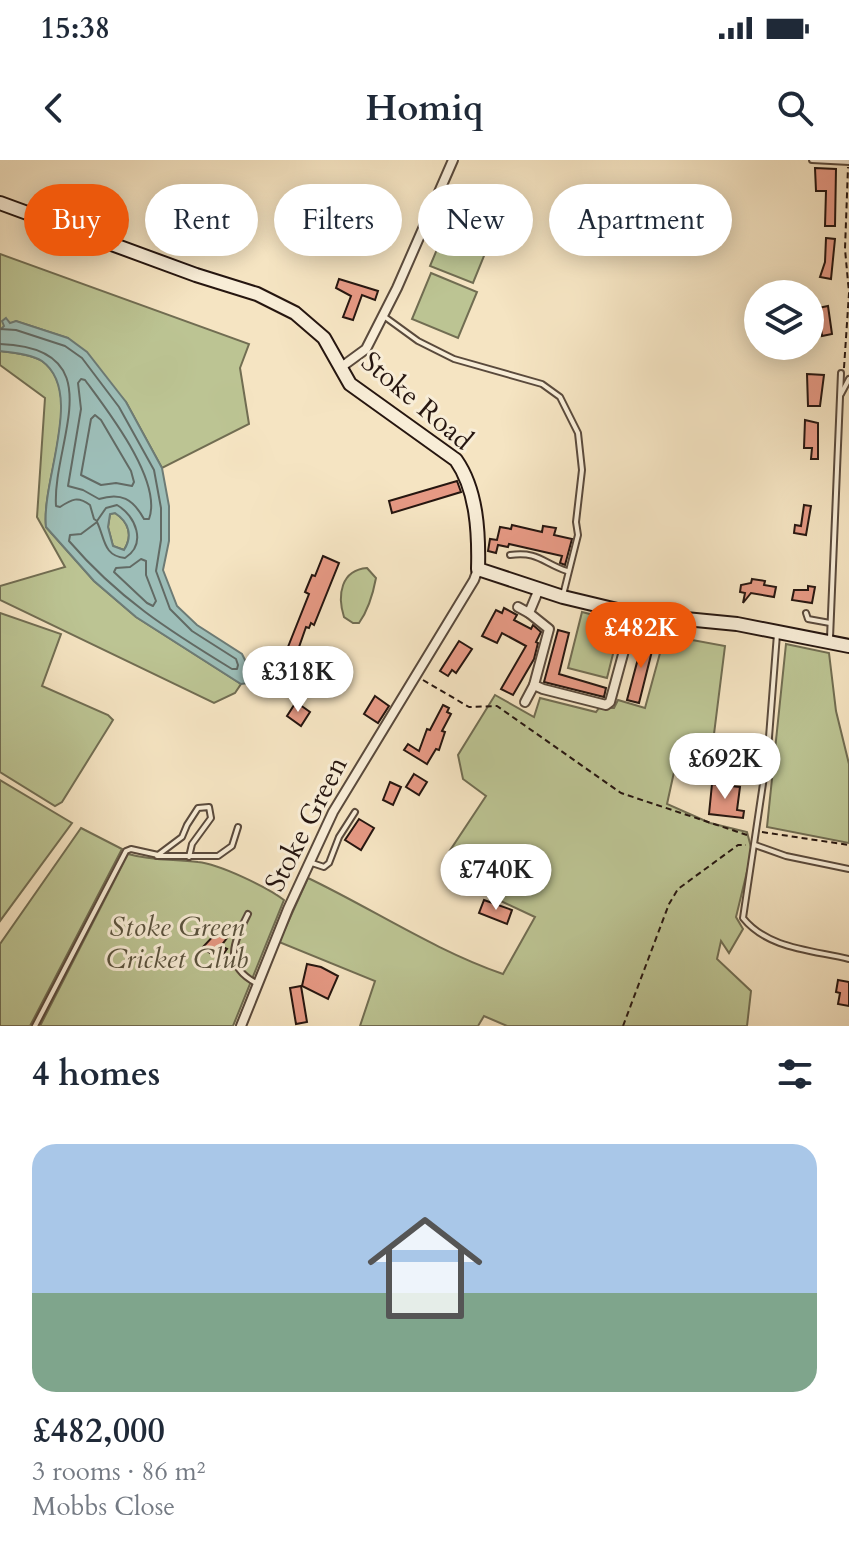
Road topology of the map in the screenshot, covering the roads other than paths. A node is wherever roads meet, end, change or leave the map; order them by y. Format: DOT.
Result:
graph roads {
  1 [pos="453,160"];
  2 [pos="812,160"];
  3 [pos="849,162"];
  4 [pos="0,203"];
  5 [pos="384,316"];
  6 [pos="340,368"];
  7 [pos="841,373"];
  8 [pos="849,379"];
  9 [pos="839,395"];
  10 [pos="510,555"];
  11 [pos="478,569"];
  12 [pos="568,571"];
  13 [pos="539,589"];
  14 [pos="563,597"];
  15 [pos="518,607"];
  16 [pos="529,613"];
  17 [pos="806,613"];
  18 [pos="634,614"];
  19 [pos="830,623"];
  20 [pos="777,632"];
  21 [pos="829,643"];
  22 [pos="849,646"];
  23 [pos="534,685"];
  24 [pos="525,702"];
  25 [pos="355,812"];
  26 [pos="238,827"];
  27 [pos="182,837"];
  28 [pos="192,844"];
  29 [pos="755,845"];
  30 [pos="155,856"];
  31 [pos="189,857"];
  32 [pos="309,862"];
  33 [pos="849,869"];
  34 [pos="248,914"];
  35 [pos="849,959"];
  36 [pos="258,985"];
  37 [pos="35,1026"];
  38 [pos="241,1026"];
  1 -- 5 [label="street"];
  2 -- 3 [label="lane"];
  4 -- 6 [label="main road, Stoke Road"];
  5 -- 6 [label="street"];
  5 -- 12 [label="lane"];
  6 -- 11 [label="main road, Stoke Road"];
  7 -- 9 [label="lane"];
  8 -- 9 [label="lane"];
  9 -- 19 [label="lane"];
  10 -- 12 [label="lane"];
  11 -- 13 [label="main road"];
  11 -- 32 [label="street, Stoke Green"];
  12 -- 14 [label="lane"];
  13 -- 14 [label="main road"];
  13 -- 16 [label="street"];
  14 -- 18 [label="main road"];
  15 -- 16 [label="street"];
  16 -- 23 [label="street"];
  17 -- 19 [label="lane"];
  18 -- 20 [label="main road"];
  18 -- 23 [label="street"];
  19 -- 21 [label="lane"];
  20 -- 21 [label="main road"];
  20 -- 29 [label="lane"];
  21 -- 22 [label="main road"];
  23 -- 24 [label="street"];
  25 -- 32 [label="lane"];
  26 -- 31 [label="lane"];
  27 -- 28 [label="lane"];
  27 -- 28 [label="lane"];
  27 -- 30 [label="lane"];
  28 -- 31 [label="lane"];
  29 -- 33 [label="lane"];
  29 -- 35 [label="lane"];
  30 -- 31 [label="lane"];
  30 -- 37 [label="lane"];
  32 -- 36 [label="street, Stoke Green"];
  34 -- 36 [label="lane"];
  36 -- 38 [label="street, Stoke Green"];
}
